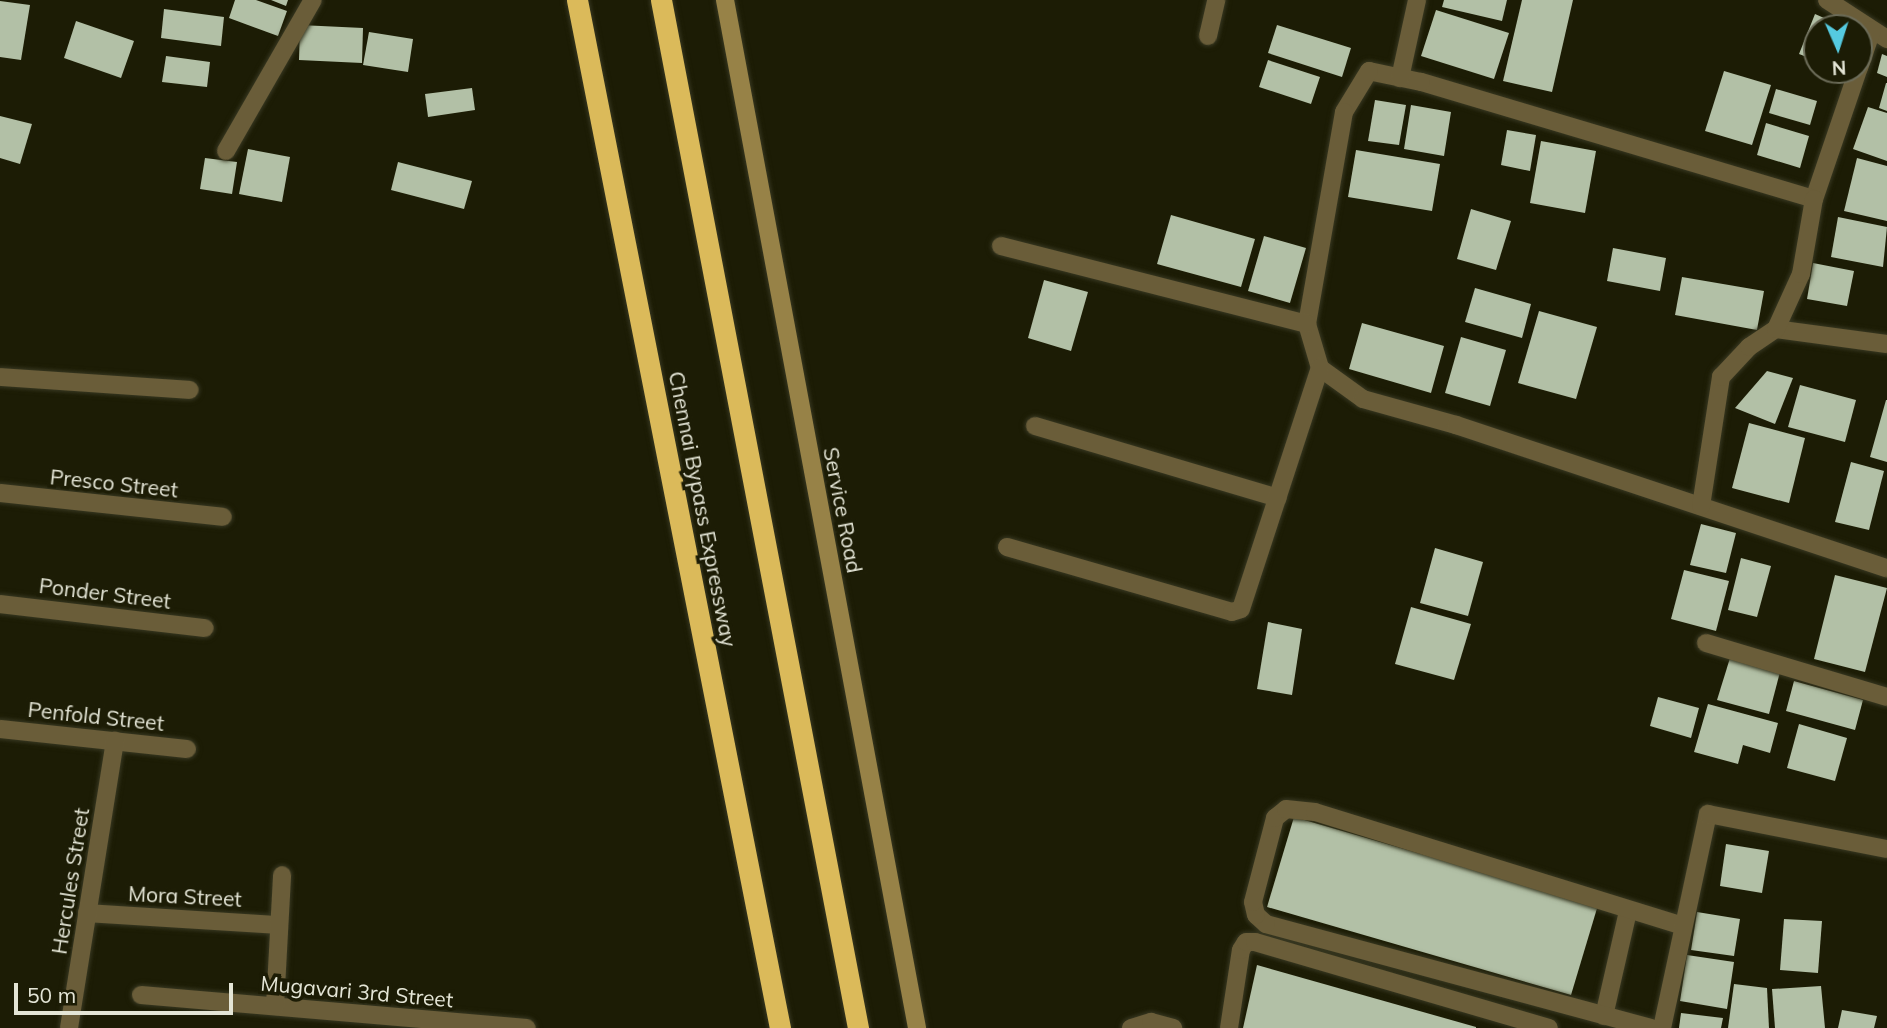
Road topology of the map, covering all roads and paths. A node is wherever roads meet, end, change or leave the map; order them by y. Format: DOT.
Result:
graph roads {
  1 [pos="313,0"];
  2 [pos="577,0"];
  3 [pos="661,0"];
  4 [pos="725,0"];
  5 [pos="1216,0"];
  6 [pos="1417,0"];
  7 [pos="1827,0"];
  8 [pos="1879,35"];
  9 [pos="1208,36"];
  10 [pos="1400,78"];
  11 [pos="1854,84"];
  12 [pos="226,151"];
  13 [pos="1814,199"];
  14 [pos="1001,246"];
  15 [pos="1307,324"];
  16 [pos="1776,329"];
  17 [pos="1887,344"];
  18 [pos="1320,368"];
  19 [pos="0,377"];
  20 [pos="190,390"];
  21 [pos="1035,426"];
  22 [pos="0,493"];
  23 [pos="1279,498"];
  24 [pos="1701,506"];
  25 [pos="223,517"];
  26 [pos="1007,547"];
  27 [pos="1887,568"];
  28 [pos="0,604"];
  29 [pos="205,628"];
  30 [pos="1706,643"];
  31 [pos="1887,697"];
  32 [pos="0,729"];
  33 [pos="115,741"];
  34 [pos="187,749"];
  35 [pos="1887,849"];
  36 [pos="282,875"];
  37 [pos="1628,911"];
  38 [pos="87,913"];
  39 [pos="279,925"];
  40 [pos="1683,926"];
  41 [pos="141,995"];
  42 [pos="275,1006"];
  43 [pos="1604,1016"];
  44 [pos="424,1023"];
  45 [pos="1643,1026"];
  46 [pos="69,1028"];
  47 [pos="527,1028"];
  48 [pos="780,1028"];
  49 [pos="858,1028"];
  50 [pos="917,1028"];
  51 [pos="1131,1028"];
  52 [pos="1173,1028"];
  53 [pos="1229,1028"];
  54 [pos="1549,1028"];
  55 [pos="1662,1028"];
  1 -- 12 [label="street"];
  2 -- 48 [label="highway, Chennai Bypass Expressway"];
  3 -- 49 [label="highway"];
  4 -- 50 [label="street, Service Road"];
  5 -- 9 [label="street"];
  6 -- 10 [label="street"];
  7 -- 8 [label="street"];
  10 -- 13 [label="street"];
  10 -- 15 [label="street"];
  11 -- 13 [label="street"];
  13 -- 16 [label="street"];
  14 -- 15 [label="street"];
  15 -- 18 [label="street"];
  16 -- 17 [label="street"];
  16 -- 24 [label="street"];
  18 -- 23 [label="street"];
  18 -- 24 [label="street"];
  19 -- 20 [label="street"];
  21 -- 23 [label="street"];
  22 -- 25 [label="street, Presco Street"];
  23 -- 26 [label="street"];
  24 -- 27 [label="street"];
  28 -- 29 [label="street, Ponder Street"];
  30 -- 31 [label="street"];
  32 -- 33 [label="street, Penfold Street"];
  33 -- 34 [label="street, Penfold Street"];
  33 -- 38 [label="street, Hercules Street"];
  35 -- 40 [label="street"];
  36 -- 39 [label="street"];
  37 -- 40 [label="street"];
  37 -- 43 [label="street"];
  37 -- 43 [label="street"];
  38 -- 39 [label="street, Mora Street"];
  38 -- 46 [label="street, Hercules Street"];
  39 -- 42 [label="street"];
  40 -- 55 [label="street"];
  41 -- 42 [label="street, Mugavari 3rd Street"];
  42 -- 44 [label="street, Mugavari 3rd Street"];
  43 -- 45 [label="street"];
  44 -- 47 [label="street, Mugavari 3rd Street"];
  51 -- 52 [label="street"];
  53 -- 54 [label="street"];
}
